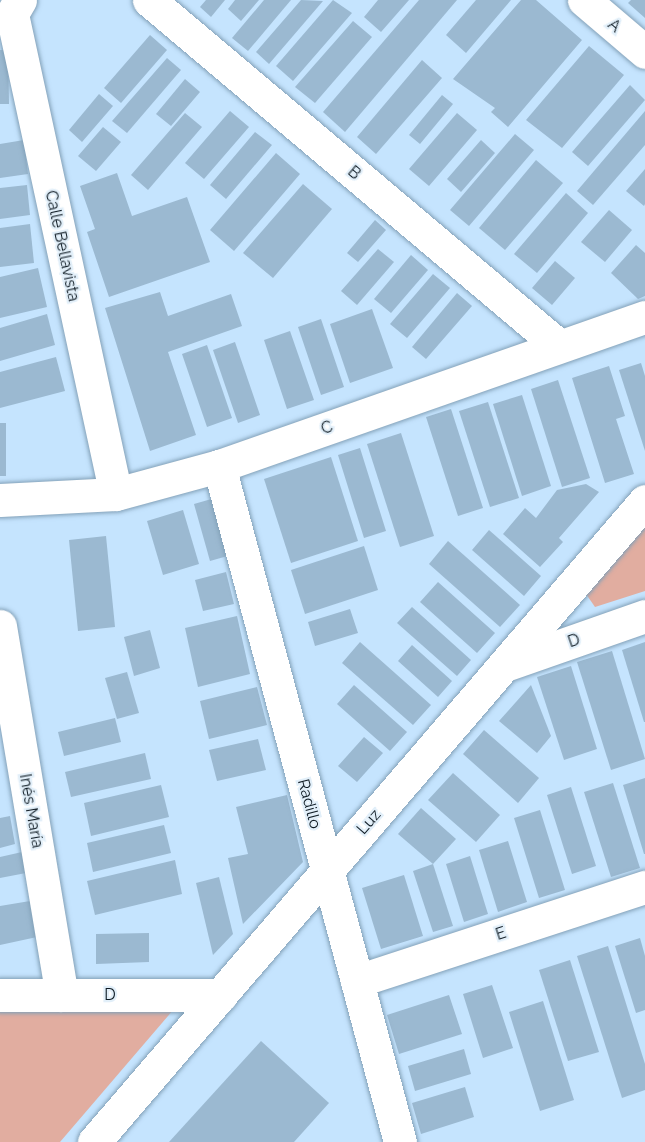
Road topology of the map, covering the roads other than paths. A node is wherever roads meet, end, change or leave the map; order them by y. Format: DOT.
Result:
graph roads {
  1 [pos="149,0"];
  2 [pos="584,0"];
  3 [pos="11,10"];
  4 [pos="645,52"];
  5 [pos="645,316"];
  6 [pos="558,345"];
  7 [pos="219,466"];
  8 [pos="116,495"];
  9 [pos="0,500"];
  10 [pos="645,501"];
  11 [pos="645,616"];
  12 [pos="0,626"];
  13 [pos="504,665"];
  14 [pos="327,871"];
  15 [pos="645,887"];
  16 [pos="357,981"];
  17 [pos="0,995"];
  18 [pos="62,995"];
  19 [pos="220,995"];
  20 [pos="94,1142"];
  21 [pos="400,1142"];
  1 -- 6 [label="street, B"];
  2 -- 4 [label="street, A"];
  3 -- 8 [label="street, Calle Bellavista"];
  5 -- 6 [label="street, C"];
  6 -- 7 [label="street, C"];
  7 -- 8 [label="street, C"];
  7 -- 14 [label="street, Radillo"];
  8 -- 9 [label="street, C"];
  10 -- 13 [label="street, Luz"];
  11 -- 13 [label="street, D"];
  12 -- 18 [label="street, Inés María"];
  13 -- 14 [label="street, Luz"];
  14 -- 16 [label="street, Radillo"];
  14 -- 19 [label="street, Luz"];
  15 -- 16 [label="street, E"];
  16 -- 21 [label="street, Radillo"];
  17 -- 18 [label="street, D"];
  18 -- 19 [label="street, D"];
  19 -- 20 [label="street, Luz"];
}
